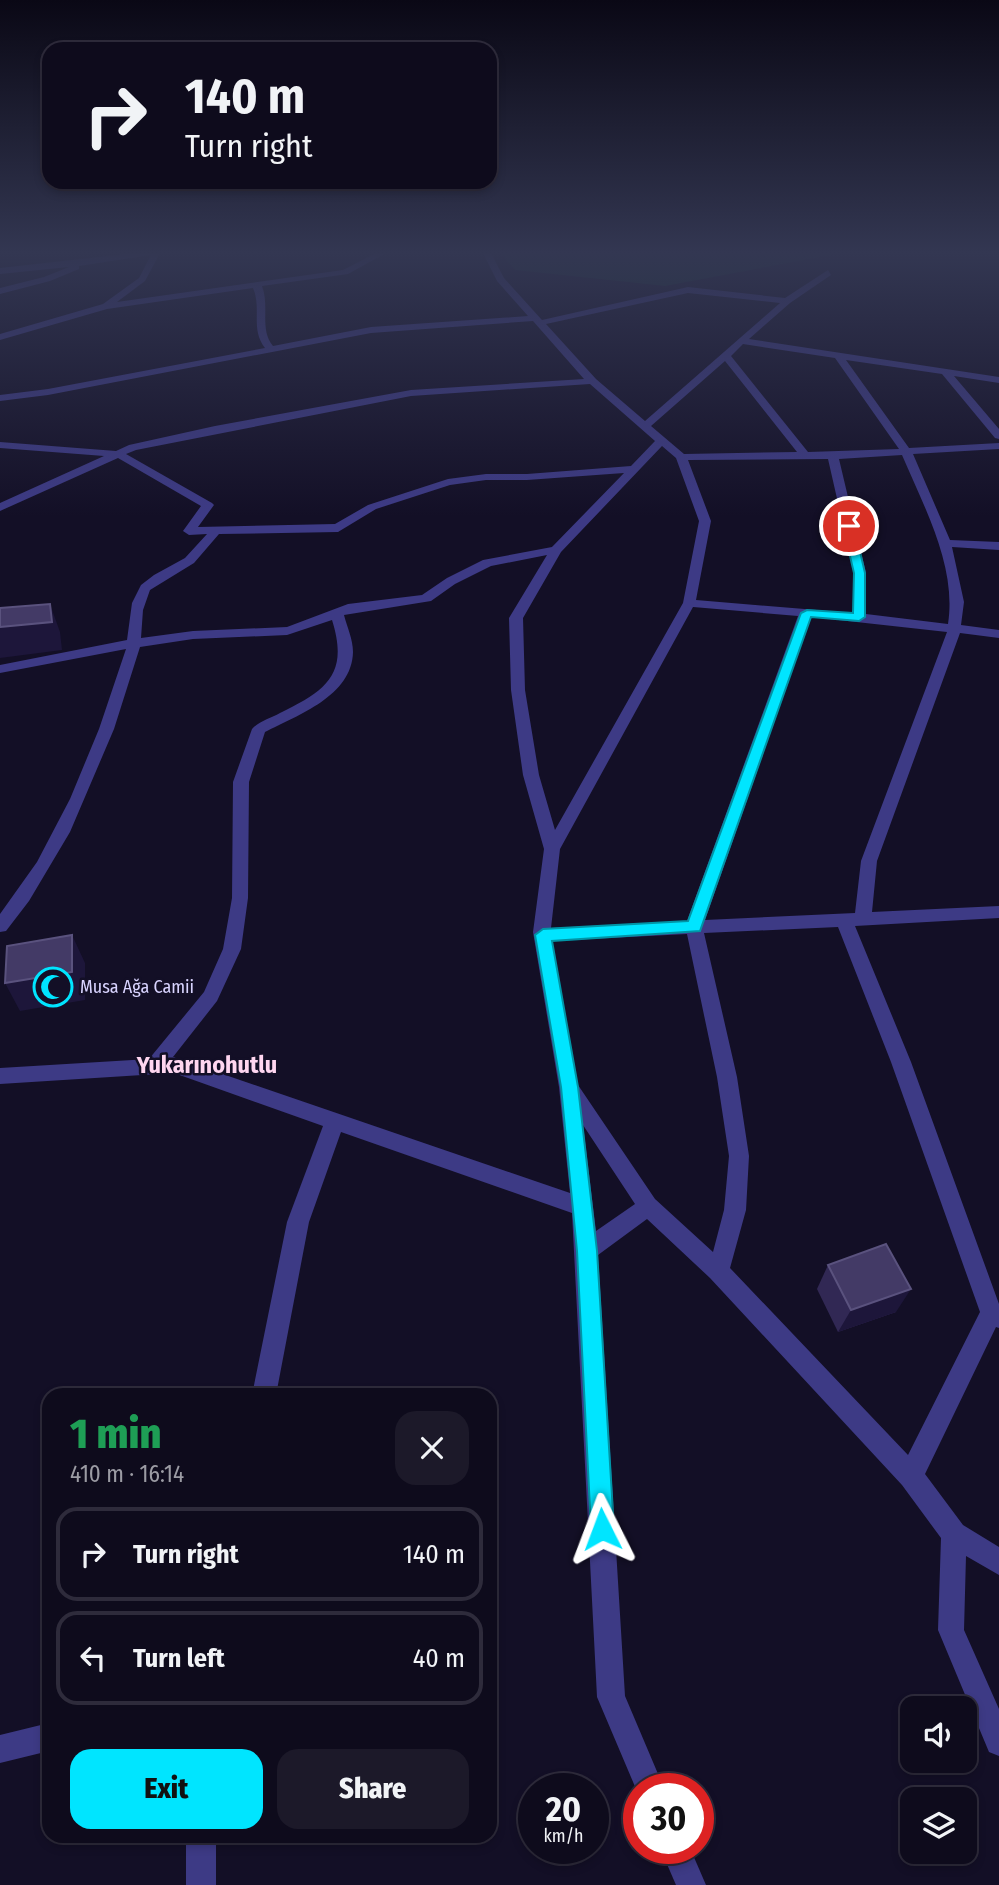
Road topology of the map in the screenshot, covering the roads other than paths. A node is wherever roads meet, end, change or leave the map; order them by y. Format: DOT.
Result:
graph roads {
  1 [pos="264,341"];
  2 [pos="316,341"];
  3 [pos="555,341"];
  4 [pos="741,341"];
  5 [pos="271,349"];
  6 [pos="725,355"];
  7 [pos="838,355"];
  8 [pos="945,372"];
  9 [pos="999,380"];
  10 [pos="592,381"];
  11 [pos="0,398"];
  12 [pos="646,425"];
  13 [pos="999,436"];
  14 [pos="662,440"];
  15 [pos="0,445"];
  16 [pos="999,446"];
  17 [pos="907,453"];
  18 [pos="118,454"];
  19 [pos="805,455"];
  20 [pos="833,456"];
  21 [pos="681,457"];
  22 [pos="633,469"];
  23 [pos="0,507"];
  24 [pos="216,530"];
  25 [pos="945,543"];
  26 [pos="999,546"];
  27 [pos="556,550"];
  28 [pos="689,603"];
  29 [pos="336,611"];
  30 [pos="807,613"];
  31 [pos="859,617"];
  32 [pos="954,630"];
  33 [pos="999,634"];
  34 [pos="135,644"];
  35 [pos="0,669"];
  36 [pos="552,849"];
  37 [pos="999,912"];
  38 [pos="853,920"];
  39 [pos="0,926"];
  40 [pos="694,927"];
  41 [pos="543,935"];
  42 [pos="154,1067"];
  43 [pos="0,1076"];
  44 [pos="569,1087"];
  45 [pos="335,1121"];
  46 [pos="648,1206"];
  47 [pos="582,1207"];
  48 [pos="587,1251"];
  49 [pos="718,1271"];
  50 [pos="995,1315"];
  51 [pos="265,1388"];
  52 [pos="911,1476"];
  53 [pos="954,1534"];
  54 [pos="999,1562"];
  55 [pos="42,1739"];
  56 [pos="999,1742"];
  57 [pos="0,1749"];
  58 [pos="644,1773"];
  59 [pos="201,1843"];
  60 [pos="682,1864"];
  61 [pos="201,1885"];
  62 [pos="691,1885"];
  1 -- 5 [label="street"];
  2 -- 5 [label="street"];
  3 -- 10 [label="street"];
  4 -- 6 [label="street"];
  4 -- 7 [label="street"];
  5 -- 11 [label="street"];
  6 -- 12 [label="street"];
  6 -- 19 [label="street"];
  7 -- 8 [label="street"];
  7 -- 17 [label="street"];
  8 -- 9 [label="street"];
  8 -- 13 [label="street"];
  10 -- 12 [label="street"];
  10 -- 18 [label="street"];
  12 -- 14 [label="street"];
  14 -- 21 [label="street"];
  14 -- 22 [label="street"];
  15 -- 18 [label="street"];
  16 -- 17 [label="street"];
  17 -- 20 [label="street"];
  17 -- 25 [label="street"];
  18 -- 23 [label="street"];
  18 -- 24 [label="street"];
  19 -- 20 [label="street"];
  19 -- 21 [label="street"];
  20 -- 31 [label="street"];
  21 -- 28 [label="street"];
  22 -- 24 [label="street"];
  22 -- 27 [label="street"];
  24 -- 34 [label="street"];
  25 -- 26 [label="street"];
  25 -- 32 [label="street"];
  27 -- 29 [label="street"];
  27 -- 36 [label="street"];
  28 -- 30 [label="street"];
  28 -- 36 [label="street"];
  29 -- 34 [label="street"];
  29 -- 42 [label="street"];
  30 -- 31 [label="street"];
  30 -- 40 [label="street"];
  31 -- 32 [label="street"];
  32 -- 33 [label="street"];
  32 -- 38 [label="street"];
  34 -- 35 [label="street"];
  34 -- 39 [label="street"];
  36 -- 41 [label="street"];
  37 -- 38 [label="street"];
  38 -- 40 [label="street"];
  38 -- 50 [label="street"];
  40 -- 41 [label="street"];
  40 -- 49 [label="street"];
  41 -- 44 [label="street"];
  42 -- 43 [label="street"];
  42 -- 45 [label="street"];
  44 -- 46 [label="street"];
  44 -- 47 [label="street"];
  45 -- 47 [label="street"];
  45 -- 51 [label="street"];
  46 -- 48 [label="street"];
  46 -- 49 [label="street"];
  47 -- 48 [label="street"];
  48 -- 58 [label="street"];
  49 -- 52 [label="street"];
  50 -- 52 [label="street"];
  52 -- 53 [label="street"];
  53 -- 54 [label="street"];
  53 -- 56 [label="street"];
  55 -- 57 [label="street"];
  59 -- 61 [label="street"];
  60 -- 62 [label="street"];
}
